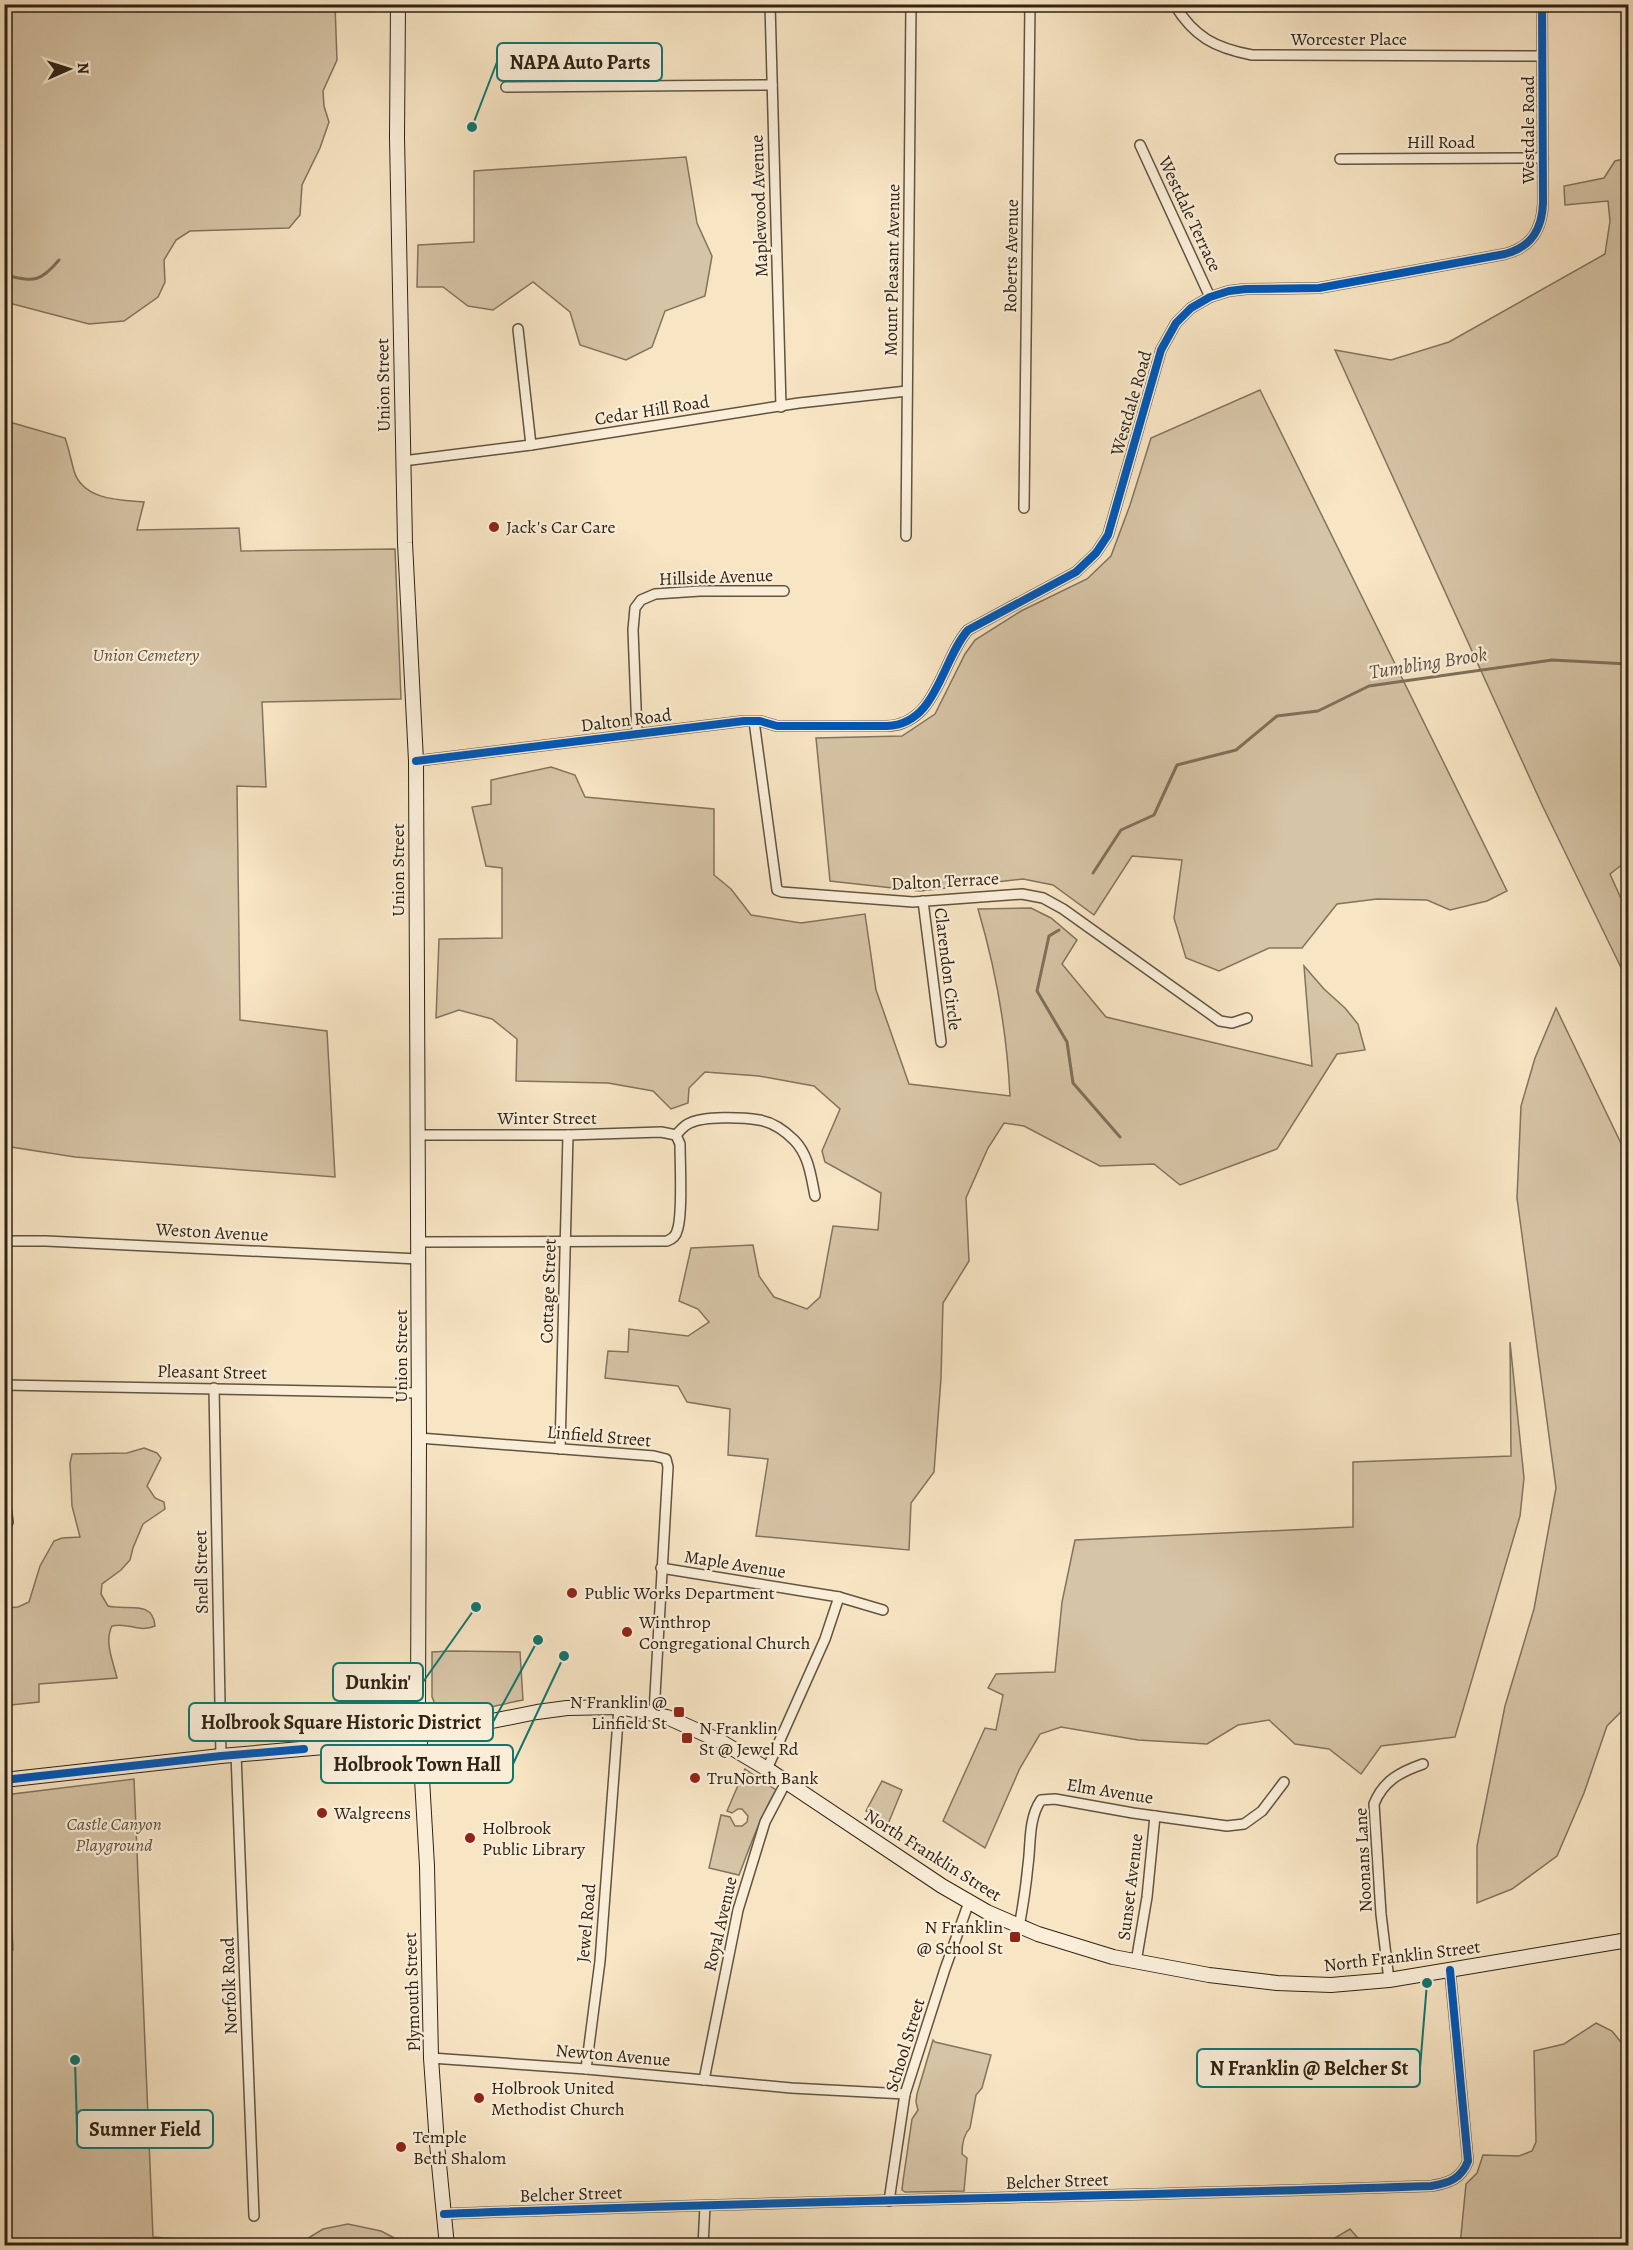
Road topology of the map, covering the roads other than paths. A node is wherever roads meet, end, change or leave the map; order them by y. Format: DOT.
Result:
graph roads {
  1 [pos="398,4"];
  2 [pos="770,4"];
  3 [pos="911,4"];
  4 [pos="1030,4"];
  5 [pos="1174,4"];
  6 [pos="1542,4"];
  7 [pos="1542,56"];
  8 [pos="772,85"];
  9 [pos="506,87"];
  10 [pos="1140,145"];
  11 [pos="1543,158"];
  12 [pos="1340,159"];
  13 [pos="1210,297"];
  14 [pos="518,329"];
  15 [pos="907,391"];
  16 [pos="781,406"];
  17 [pos="531,445"];
  18 [pos="403,461"];
  19 [pos="1024,508"];
  20 [pos="906,536"];
  21 [pos="784,591"];
  22 [pos="754,721"];
  23 [pos="840,727"];
  24 [pos="637,733"];
  25 [pos="416,761"];
  26 [pos="923,901"];
  27 [pos="1247,1018"];
  28 [pos="941,1042"];
  29 [pos="417,1135"];
  30 [pos="568,1135"];
  31 [pos="676,1135"];
  32 [pos="815,1196"];
  33 [pos="418,1242"];
  34 [pos="566,1242"];
  35 [pos="4,1244"];
  36 [pos="418,1259"];
  37 [pos="4,1385"];
  38 [pos="214,1388"];
  39 [pos="419,1393"];
  40 [pos="420,1438"];
  41 [pos="560,1449"];
  42 [pos="4,1492"];
  43 [pos="4,1531"];
  44 [pos="662,1568"];
  45 [pos="839,1597"];
  46 [pos="883,1610"];
  47 [pos="619,1707"];
  48 [pos="654,1713"];
  49 [pos="420,1736"];
  50 [pos="236,1754"];
  51 [pos="221,1756"];
  52 [pos="1423,1764"];
  53 [pos="767,1769"];
  54 [pos="4,1780"];
  55 [pos="786,1782"];
  56 [pos="1284,1782"];
  57 [pos="1155,1816"];
  58 [pos="969,1902"];
  59 [pos="1019,1927"];
  60 [pos="1629,1940"];
  61 [pos="1136,1962"];
  62 [pos="1450,1970"];
  63 [pos="1389,1980"];
  64 [pos="431,2058"];
  65 [pos="586,2069"];
  66 [pos="704,2080"];
  67 [pos="905,2094"];
  68 [pos="889,2201"];
  69 [pos="705,2206"];
  70 [pos="444,2214"];
  71 [pos="254,2216"];
  72 [pos="447,2246"];
  73 [pos="703,2246"];
  1 -- 18 [label="main road, Union Street"];
  2 -- 8 [label="street, Maplewood Avenue"];
  3 -- 15 [label="street, Mount Pleasant Avenue"];
  4 -- 19 [label="street, Roberts Avenue"];
  5 -- 7 [label="street, Worcester Place"];
  6 -- 7 [label="street, Westdale Road"];
  7 -- 11 [label="street, Westdale Road"];
  8 -- 9 [label="street"];
  8 -- 16 [label="street, Maplewood Avenue"];
  10 -- 13 [label="street, Westdale Terrace"];
  11 -- 12 [label="street, Hill Road"];
  11 -- 13 [label="street, Westdale Road"];
  13 -- 23 [label="street, Westdale Road"];
  14 -- 17 [label="street"];
  15 -- 16 [label="street, Cedar Hill Road"];
  15 -- 20 [label="street, Mount Pleasant Avenue"];
  16 -- 17 [label="street, Cedar Hill Road"];
  17 -- 18 [label="street, Cedar Hill Road"];
  18 -- 25 [label="main road, Union Street"];
  21 -- 24 [label="street, Hillside Avenue"];
  22 -- 23 [label="street, Dalton Road"];
  22 -- 24 [label="street, Dalton Road"];
  22 -- 26 [label="street, Dalton Terrace"];
  24 -- 25 [label="street, Dalton Road"];
  25 -- 29 [label="main road, Union Street"];
  26 -- 27 [label="street, Dalton Terrace"];
  26 -- 28 [label="street, Clarendon Circle"];
  29 -- 30 [label="street, Winter Street"];
  29 -- 33 [label="main road, Union Street"];
  30 -- 31 [label="street, Winter Street"];
  30 -- 34 [label="street, Cottage Street"];
  31 -- 32 [label="street"];
  31 -- 34 [label="street"];
  33 -- 34 [label="street"];
  33 -- 36 [label="main road, Union Street"];
  34 -- 41 [label="street, Cottage Street"];
  35 -- 36 [label="street, Weston Avenue"];
  36 -- 39 [label="main road, Union Street"];
  37 -- 38 [label="street, Pleasant Street"];
  38 -- 39 [label="street, Pleasant Street"];
  38 -- 51 [label="street, Snell Street"];
  39 -- 40 [label="main road, Union Street"];
  40 -- 41 [label="street, Linfield Street"];
  40 -- 49 [label="main road, Union Street"];
  41 -- 44 [label="street, Linfield Street"];
  42 -- 43 [label="street"];
  44 -- 45 [label="street, Maple Avenue"];
  44 -- 48 [label="street, Linfield Street"];
  45 -- 46 [label="street, Maple Avenue"];
  45 -- 53 [label="street"];
  47 -- 48 [label="main road, North Franklin Street"];
  47 -- 49 [label="main road, North Franklin Street"];
  47 -- 65 [label="street, Jewel Road"];
  48 -- 53 [label="main road, North Franklin Street"];
  49 -- 50 [label="main road, North Franklin Street"];
  49 -- 64 [label="main road, Plymouth Street"];
  50 -- 51 [label="main road, North Franklin Street"];
  50 -- 71 [label="street, Norfolk Road"];
  51 -- 54 [label="main road, North Franklin Street"];
  52 -- 63 [label="street, Noonans Lane"];
  53 -- 55 [label="main road, North Franklin Street"];
  55 -- 58 [label="main road, North Franklin Street"];
  55 -- 66 [label="street, Royal Avenue"];
  56 -- 57 [label="street, Elm Avenue"];
  57 -- 59 [label="street, Elm Avenue"];
  57 -- 61 [label="street, Sunset Avenue"];
  58 -- 59 [label="main road, North Franklin Street"];
  58 -- 67 [label="street, School Street"];
  59 -- 61 [label="main road, North Franklin Street"];
  60 -- 62 [label="main road, North Franklin Street"];
  61 -- 63 [label="main road, North Franklin Street"];
  62 -- 63 [label="main road, North Franklin Street"];
  62 -- 68 [label="street, Belcher Street"];
  64 -- 65 [label="street, Newton Avenue"];
  64 -- 70 [label="main road, Plymouth Street"];
  65 -- 66 [label="street, Newton Avenue"];
  66 -- 67 [label="street, Newton Avenue"];
  67 -- 68 [label="street, School Street"];
  68 -- 69 [label="street, Belcher Street"];
  69 -- 70 [label="street, Belcher Street"];
  69 -- 73 [label="street"];
  70 -- 72 [label="main road, Plymouth Street"];
}
